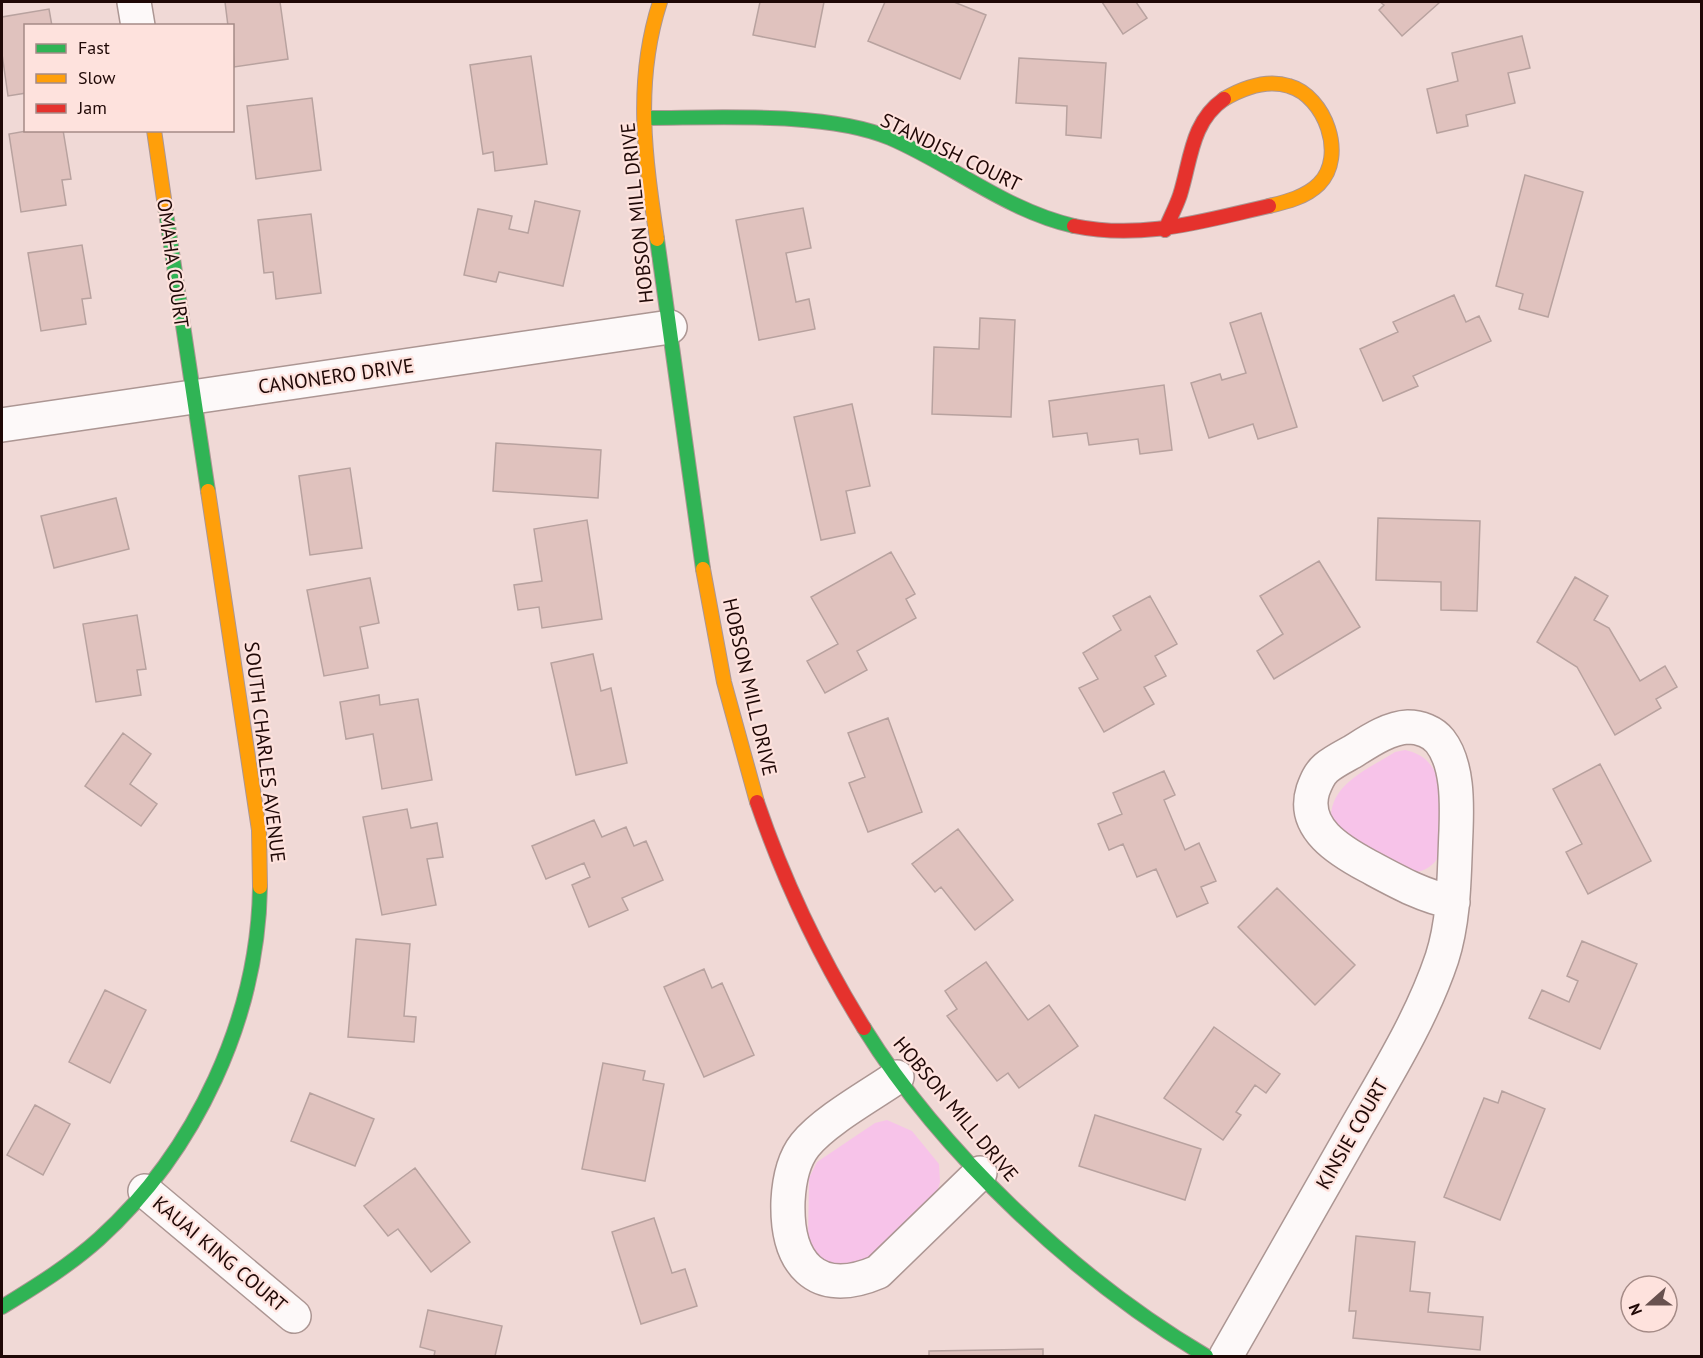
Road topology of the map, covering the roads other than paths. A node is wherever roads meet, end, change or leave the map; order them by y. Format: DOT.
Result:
graph roads {
  1 [pos="134,2"];
  2 [pos="660,2"];
  3 [pos="138,24"];
  4 [pos="646,118"];
  5 [pos="154,132"];
  6 [pos="1165,230"];
  7 [pos="670,327"];
  8 [pos="193,396"];
  9 [pos="2,425"];
  10 [pos="1453,902"];
  11 [pos="897,1077"];
  12 [pos="980,1173"];
  13 [pos="145,1191"];
  14 [pos="2,1307"];
  15 [pos="294,1316"];
  16 [pos="1206,1356"];
  17 [pos="1226,1356"];
  1 -- 3 [label="street"];
  2 -- 4 [label="street, HOBSON MILL DRIVE"];
  4 -- 6 [label="street, STANDISH COURT"];
  4 -- 7 [label="street, HOBSON MILL DRIVE"];
  5 -- 8 [label="street, OMAHA COURT"];
  6 -- 6 [label="street, STANDISH COURT"];
  7 -- 8 [label="street, CANONERO DRIVE"];
  7 -- 11 [label="street, HOBSON MILL DRIVE"];
  8 -- 9 [label="street, CANONERO DRIVE"];
  8 -- 13 [label="street, SOUTH CHARLES AVENUE"];
  10 -- 10 [label="street, KINSIE COURT"];
  10 -- 17 [label="street, KINSIE COURT"];
  11 -- 12 [label="street, HOBSON MILL DRIVE"];
  11 -- 12 [label="street"];
  12 -- 16 [label="street, HOBSON MILL DRIVE"];
  13 -- 14 [label="street, SOUTH CHARLES AVENUE"];
  13 -- 15 [label="street, KAUAI KING COURT"];
}
